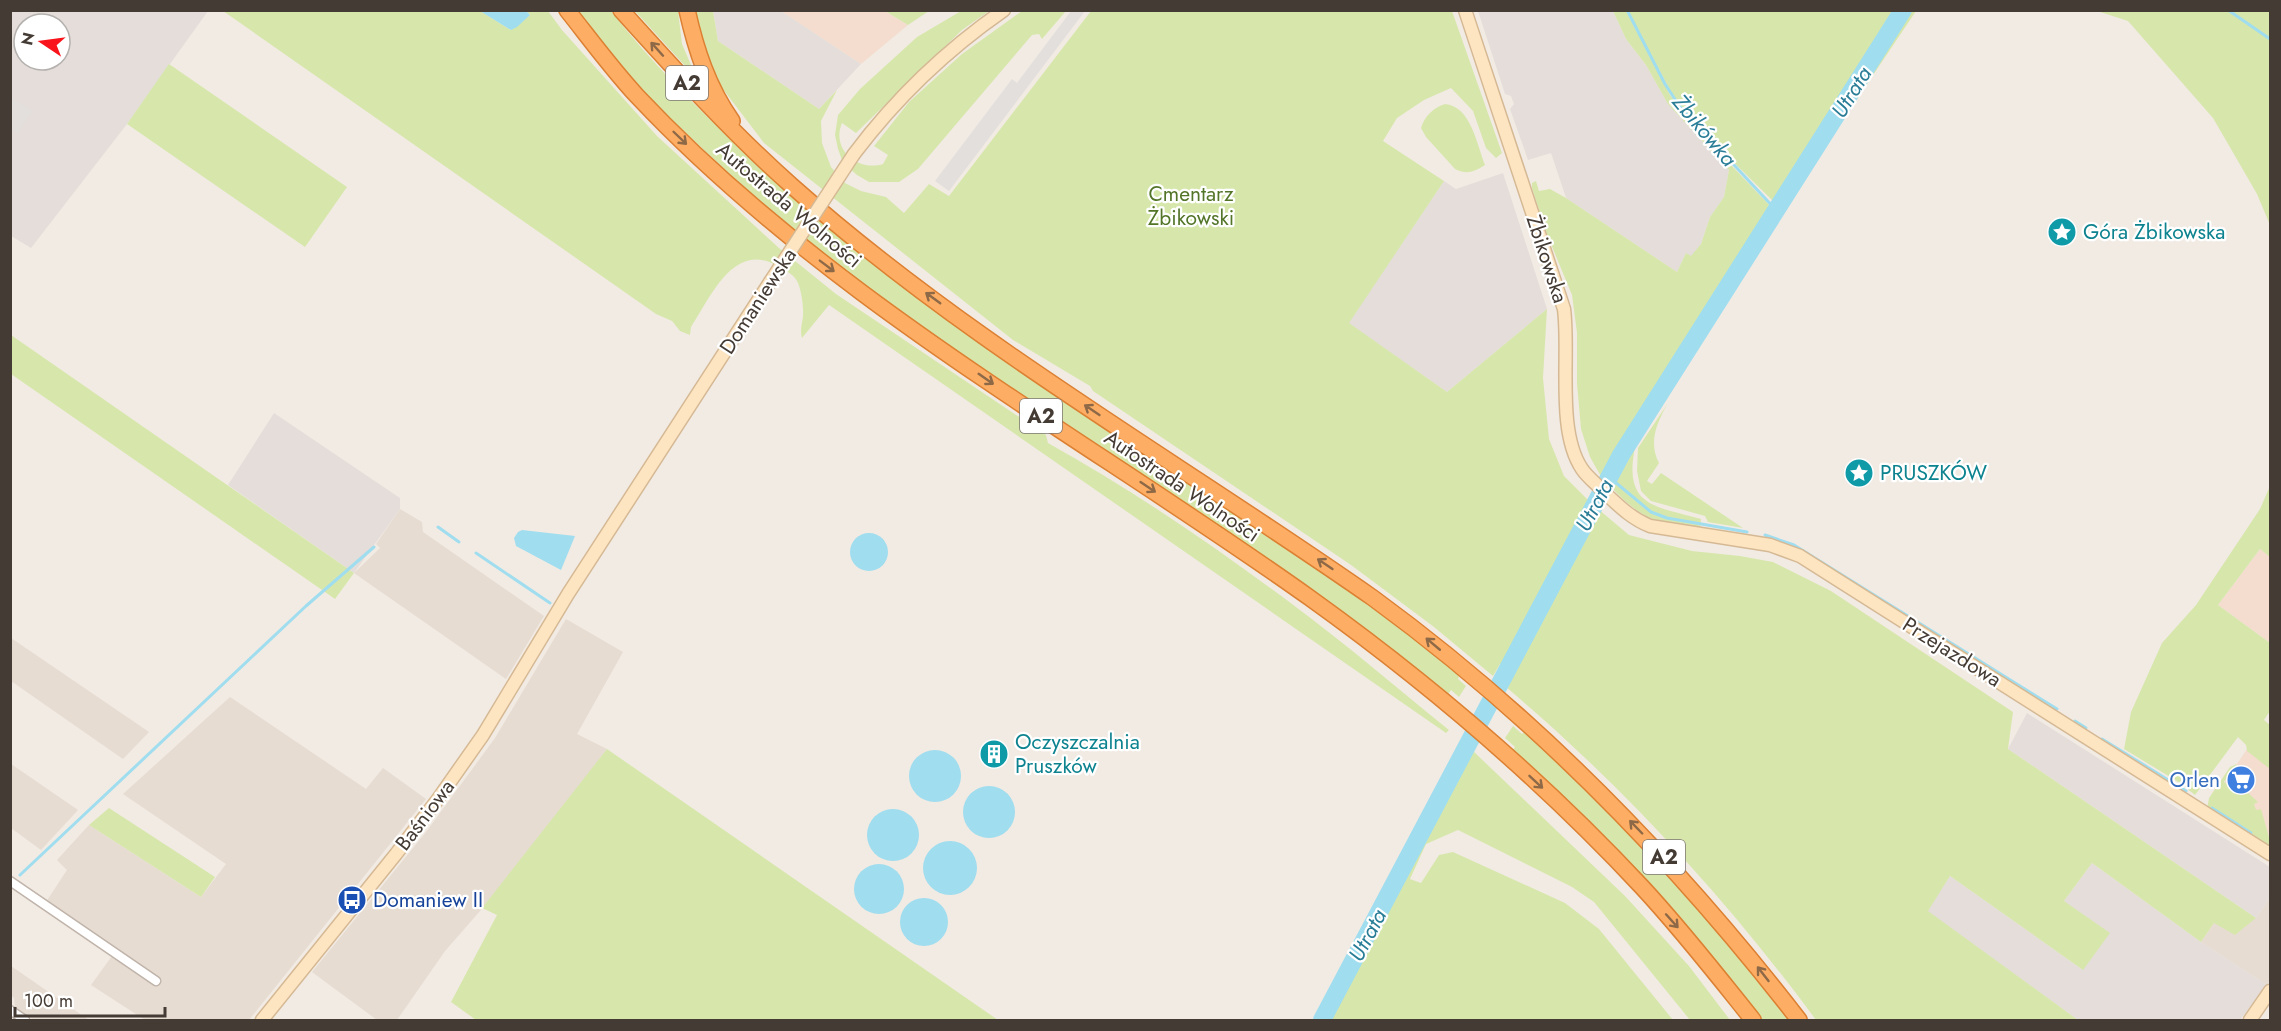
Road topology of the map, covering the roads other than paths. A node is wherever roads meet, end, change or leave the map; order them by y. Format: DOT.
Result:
graph roads {
  1 [pos="567,10"];
  2 [pos="621,10"];
  3 [pos="687,10"];
  4 [pos="1004,10"];
  5 [pos="1465,10"];
  6 [pos="755,152"];
  7 [pos="1614,501"];
  8 [pos="568,594"];
  9 [pos="2271,855"];
  10 [pos="10,881"];
  11 [pos="156,981"];
  12 [pos="2271,991"];
  13 [pos="10,1010"];
  14 [pos="25,1020"];
  15 [pos="262,1020"];
  16 [pos="1753,1020"];
  17 [pos="1799,1020"];
  18 [pos="2250,1020"];
  1 -- 16 [label="highway, Autostrada Wolności / A2, one-way"];
  6 -- 2 [label="highway, Autostrada Wolności / A2, one-way"];
  3 -- 6 [label="highway"];
  4 -- 8 [label="street, Domaniewska, bridge"];
  5 -- 7 [label="street, Żbikowska"];
  17 -- 6 [label="highway, Autostrada Wolności / A2, one-way"];
  7 -- 9 [label="street, Przejazdowa"];
  8 -- 15 [label="street, Baśniowa"];
  10 -- 11 [label="street"];
  12 -- 18 [label="street"];
  13 -- 14 [label="street"];
}
